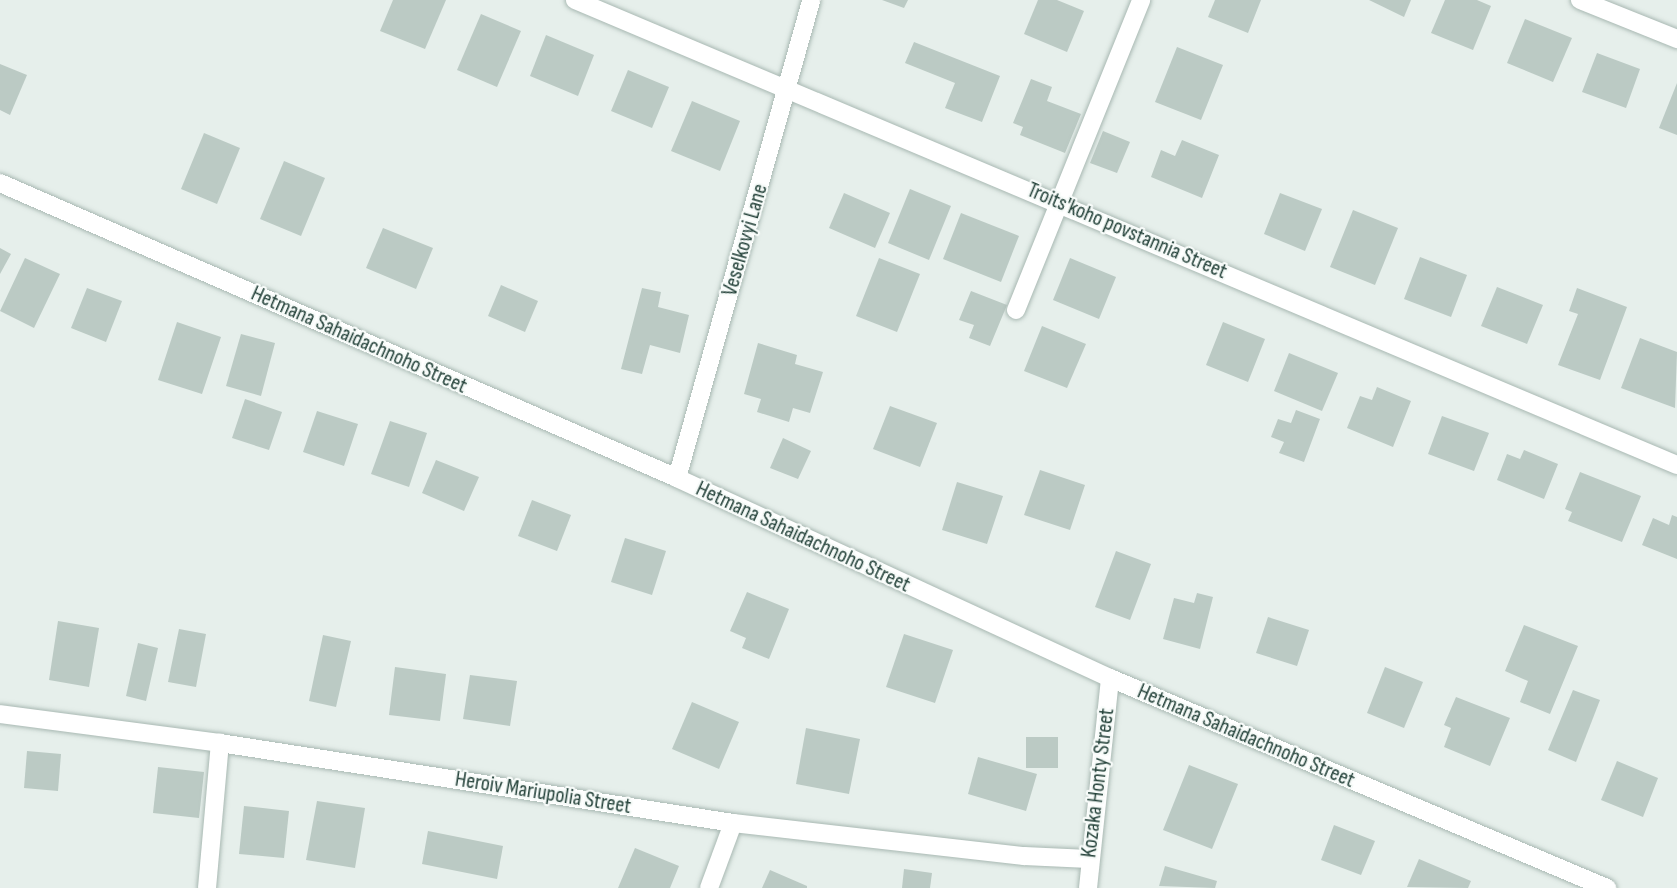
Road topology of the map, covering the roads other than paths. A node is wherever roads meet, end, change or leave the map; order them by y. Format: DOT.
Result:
graph roads {
  1 [pos="575,0"];
  2 [pos="811,0"];
  3 [pos="1141,0"];
  4 [pos="1580,0"];
  5 [pos="1677,39"];
  6 [pos="788,90"];
  7 [pos="0,183"];
  8 [pos="1060,202"];
  9 [pos="1016,310"];
  10 [pos="1677,465"];
  11 [pos="677,478"];
  12 [pos="1110,678"];
  13 [pos="0,714"];
  14 [pos="220,743"];
  15 [pos="733,823"];
  16 [pos="1089,859"];
  17 [pos="207,888"];
  18 [pos="709,888"];
  19 [pos="1088,888"];
  20 [pos="1606,888"];
  1 -- 6 [label="street, Troits'koho povstannia Street"];
  2 -- 6 [label="street, Veselkovyi Lane"];
  3 -- 8 [label="street"];
  4 -- 5 [label="street"];
  6 -- 8 [label="street, Troits'koho povstannia Street"];
  6 -- 11 [label="street, Veselkovyi Lane"];
  7 -- 11 [label="street, Hetmana Sahaidachnoho Street"];
  8 -- 9 [label="street"];
  8 -- 10 [label="street, Troits'koho povstannia Street"];
  11 -- 12 [label="street, Hetmana Sahaidachnoho Street"];
  12 -- 16 [label="street, Kozaka Honty Street"];
  12 -- 20 [label="street, Hetmana Sahaidachnoho Street"];
  13 -- 14 [label="street, Heroiv Mariupolia Street"];
  14 -- 15 [label="street, Heroiv Mariupolia Street"];
  14 -- 17 [label="street"];
  15 -- 16 [label="street, Heroiv Mariupolia Street"];
  15 -- 18 [label="street"];
  16 -- 19 [label="street, Kozaka Honty Street"];
}
